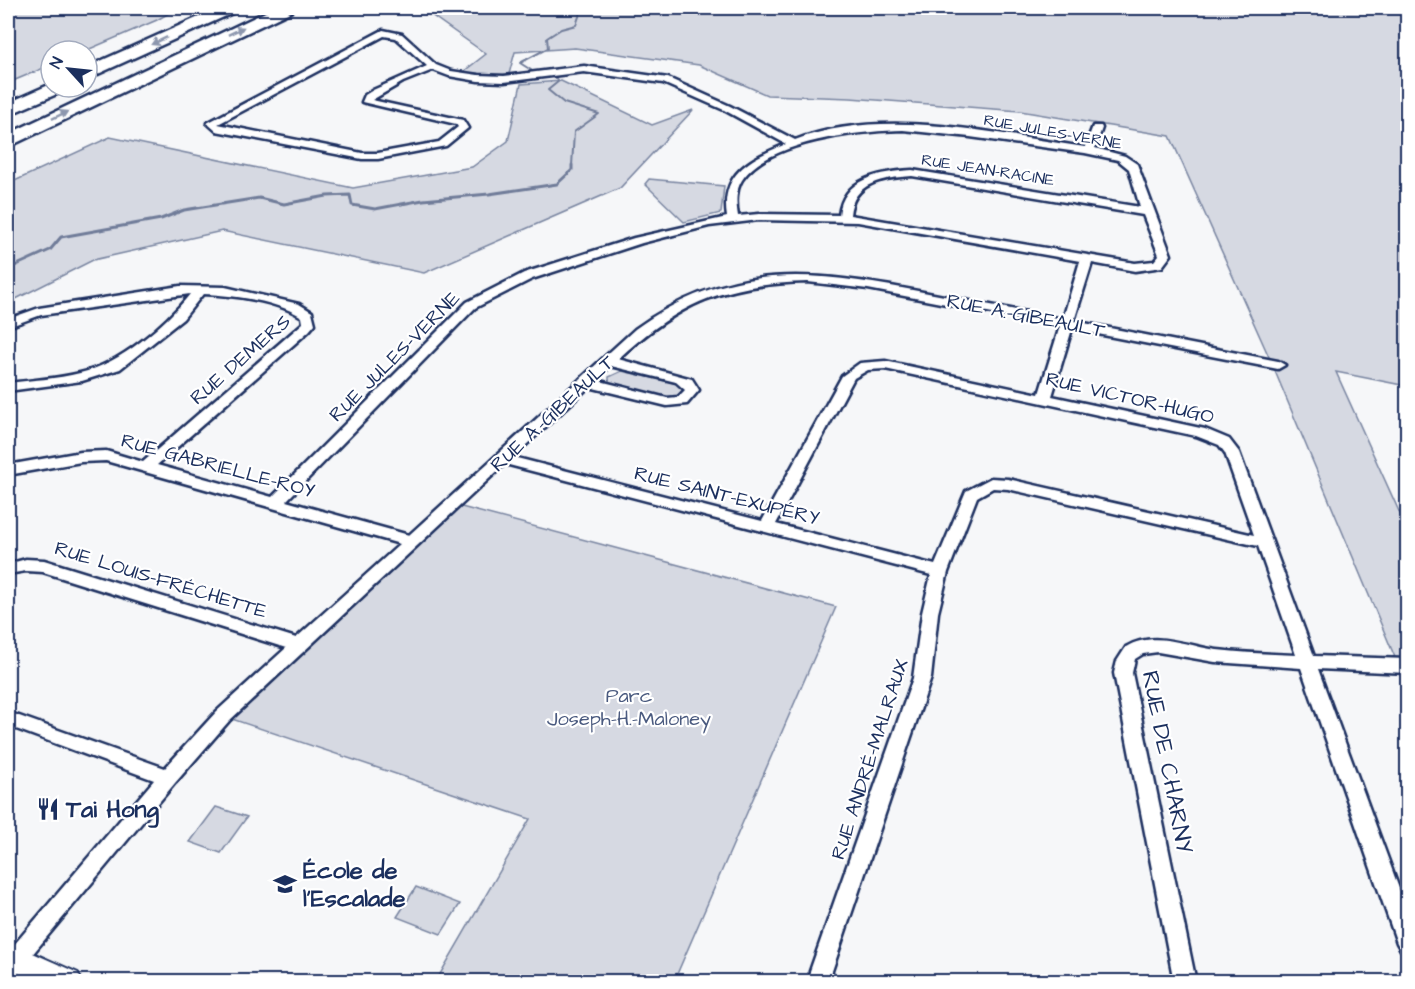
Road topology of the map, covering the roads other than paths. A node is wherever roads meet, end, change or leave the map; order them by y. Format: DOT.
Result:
graph roads {
  1 [pos="231,8"];
  2 [pos="286,8"];
  3 [pos="433,67"];
  4 [pos="99,68"];
  5 [pos="39,96"];
  6 [pos="8,110"];
  7 [pos="1097,128"];
  8 [pos="8,141"];
  9 [pos="794,144"];
  10 [pos="1089,151"];
  11 [pos="1148,212"];
  12 [pos="844,217"];
  13 [pos="733,219"];
  14 [pos="1087,259"];
  15 [pos="200,290"];
  16 [pos="8,323"];
  17 [pos="1068,323"];
  18 [pos="609,361"];
  19 [pos="1278,364"];
  20 [pos="586,382"];
  21 [pos="8,387"];
  22 [pos="1045,398"];
  23 [pos="503,459"];
  24 [pos="147,466"];
  25 [pos="8,470"];
  26 [pos="276,502"];
  27 [pos="767,526"];
  28 [pos="414,542"];
  29 [pos="1263,542"];
  30 [pos="8,569"];
  31 [pos="940,572"];
  32 [pos="300,646"];
  33 [pos="1306,661"];
  34 [pos="1407,666"];
  35 [pos="8,719"];
  36 [pos="168,777"];
  37 [pos="1407,943"];
  38 [pos="10,960"];
  39 [pos="68,981"];
  40 [pos="820,981"];
  41 [pos="1185,981"];
  1 -- 4 [label="highway, one-way"];
  8 -- 2 [label="highway, one-way"];
  3 -- 3 [label="street"];
  3 -- 9 [label="street"];
  5 -- 6 [label="highway"];
  7 -- 10 [label="street"];
  9 -- 10 [label="street, RUE JULES-VERNE"];
  9 -- 13 [label="street, RUE JULES-VERNE"];
  10 -- 11 [label="street, RUE JULES-VERNE"];
  11 -- 12 [label="street, RUE JEAN-RACINE"];
  11 -- 14 [label="street, RUE JULES-VERNE"];
  12 -- 13 [label="street, RUE JULES-VERNE"];
  12 -- 14 [label="street, RUE JULES-VERNE"];
  13 -- 26 [label="street, RUE JULES-VERNE"];
  14 -- 17 [label="street"];
  15 -- 16 [label="street, RUE DEMERS"];
  15 -- 21 [label="street"];
  15 -- 24 [label="street, RUE DEMERS"];
  17 -- 18 [label="street, RUE A.-GIBEAULT"];
  17 -- 19 [label="street, RUE A.-GIBEAULT"];
  17 -- 22 [label="street"];
  18 -- 20 [label="street, RUE A.-GIBEAULT"];
  18 -- 20 [label="street"];
  20 -- 23 [label="street, RUE A.-GIBEAULT"];
  22 -- 27 [label="street, RUE VICTOR-HUGO"];
  22 -- 29 [label="street, RUE VICTOR-HUGO"];
  23 -- 27 [label="street, RUE SAINT-EXUPÉRY"];
  23 -- 28 [label="street, RUE A.-GIBEAULT"];
  24 -- 25 [label="street, RUE GABRIELLE-ROY"];
  24 -- 26 [label="street, RUE GABRIELLE-ROY"];
  26 -- 28 [label="street, RUE GABRIELLE-ROY"];
  27 -- 31 [label="street, RUE SAINT-EXUPÉRY"];
  28 -- 32 [label="street, RUE A.-GIBEAULT"];
  29 -- 31 [label="street, RUE ANDRÉ-MALRAUX"];
  29 -- 33 [label="street, RUE VICTOR-HUGO"];
  30 -- 32 [label="street, RUE LOUIS-FRÉCHETTE"];
  31 -- 40 [label="street, RUE ANDRÉ-MALRAUX"];
  32 -- 36 [label="street, RUE A.-GIBEAULT"];
  33 -- 34 [label="street, RUE DE CHARNY"];
  33 -- 37 [label="street, RUE VICTOR-HUGO"];
  33 -- 41 [label="street, RUE DE CHARNY"];
  35 -- 36 [label="street"];
  36 -- 38 [label="street, RUE A.-GIBEAULT"];
  38 -- 39 [label="street"];
}
